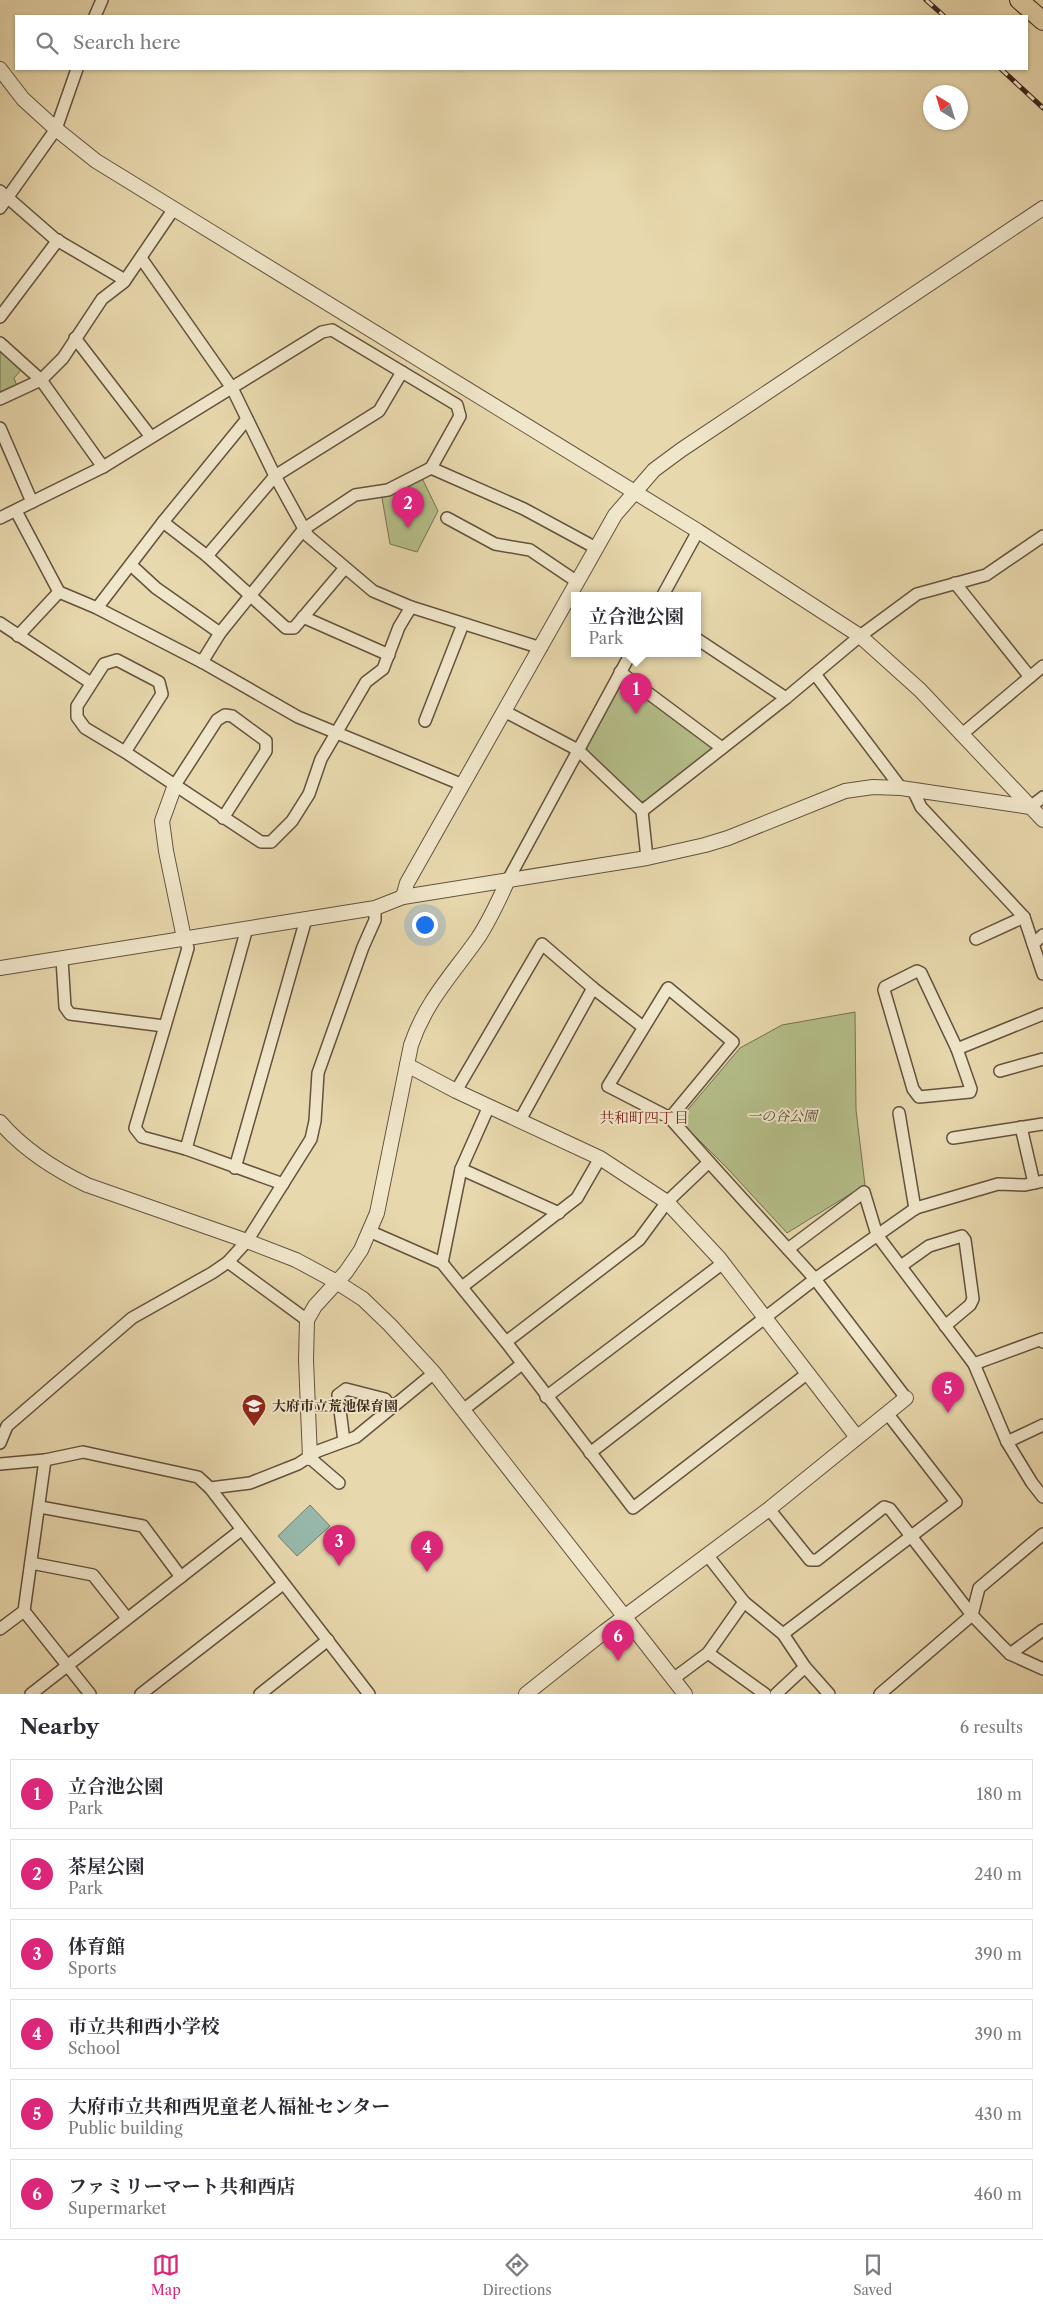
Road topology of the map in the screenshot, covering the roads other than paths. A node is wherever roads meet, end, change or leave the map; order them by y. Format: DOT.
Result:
graph roads {
  1 [pos="102,0"];
  2 [pos="1026,2"];
  3 [pos="95,15"];
  4 [pos="1043,21"];
  5 [pos="0,69"];
  6 [pos="76,70"];
  7 [pos="56,130"];
  8 [pos="4,195"];
  9 [pos="0,208"];
  10 [pos="1043,208"];
  11 [pos="173,210"];
  12 [pos="58,240"];
  13 [pos="141,258"];
  14 [pos="125,280"];
  15 [pos="0,317"];
  16 [pos="75,338"];
  17 [pos="0,343"];
  18 [pos="402,372"];
  19 [pos="41,380"];
  20 [pos="232,388"];
  21 [pos="0,400"];
  22 [pos="247,419"];
  23 [pos="0,428"];
  24 [pos="151,437"];
  25 [pos="103,467"];
  26 [pos="432,468"];
  27 [pos="275,476"];
  28 [pos="634,492"];
  29 [pos="32,502"];
  30 [pos="16,511"];
  31 [pos="0,518"];
  32 [pos="447,518"];
  33 [pos="163,522"];
  34 [pos="304,529"];
  35 [pos="698,531"];
  36 [pos="1043,536"];
  37 [pos="596,548"];
  38 [pos="207,556"];
  39 [pos="131,566"];
  40 [pos="344,569"];
  41 [pos="576,581"];
  42 [pos="955,583"];
  43 [pos="59,592"];
  44 [pos="665,592"];
  45 [pos="249,596"];
  46 [pos="410,607"];
  47 [pos="97,608"];
  48 [pos="303,617"];
  49 [pos="0,623"];
  50 [pos="463,624"];
  51 [pos="220,633"];
  52 [pos="18,636"];
  53 [pos="860,636"];
  54 [pos="701,643"];
  55 [pos="540,648"];
  56 [pos="389,655"];
  57 [pos="629,657"];
  58 [pos="202,662"];
  59 [pos="1043,666"];
  60 [pos="620,672"];
  61 [pos="815,674"];
  62 [pos="1030,677"];
  63 [pos="91,683"];
  64 [pos="786,698"];
  65 [pos="504,711"];
  66 [pos="425,721"];
  67 [pos="336,733"];
  68 [pos="961,735"];
  69 [pos="722,748"];
  70 [pos="578,750"];
  71 [pos="125,752"];
  72 [pos="175,785"];
  73 [pos="463,785"];
  74 [pos="907,789"];
  75 [pos="1043,797"];
  76 [pos="1030,807"];
  77 [pos="642,811"];
  78 [pos="224,818"];
  79 [pos="1043,820"];
  80 [pos="647,858"];
  81 [pos="508,880"];
  82 [pos="403,897"];
  83 [pos="375,908"];
  84 [pos="1024,917"];
  85 [pos="306,919"];
  86 [pos="247,928"];
  87 [pos="1043,935"];
  88 [pos="184,938"];
  89 [pos="976,939"];
  90 [pos="1034,944"];
  91 [pos="62,959"];
  92 [pos="0,968"];
  93 [pos="1043,974"];
  94 [pos="593,988"];
  95 [pos="1043,1014"];
  96 [pos="164,1026"];
  97 [pos="642,1027"];
  98 [pos="957,1049"];
  99 [pos="1043,1059"];
  100 [pos="407,1064"];
  101 [pos="1000,1071"];
  102 [pos="456,1090"];
  103 [pos="489,1106"];
  104 [pos="899,1113"];
  105 [pos="670,1118"];
  106 [pos="520,1120"];
  107 [pos="0,1122"];
  108 [pos="1043,1124"];
  109 [pos="1021,1127"];
  110 [pos="953,1138"];
  111 [pos="186,1150"];
  112 [pos="600,1158"];
  113 [pos="709,1162"];
  114 [pos="235,1168"];
  115 [pos="461,1169"];
  116 [pos="1039,1182"];
  117 [pos="283,1184"];
  118 [pos="667,1202"];
  119 [pos="915,1209"];
  120 [pos="559,1213"];
  121 [pos="369,1231"];
  122 [pos="877,1235"];
  123 [pos="247,1241"];
  124 [pos="788,1249"];
  125 [pos="228,1262"];
  126 [pos="442,1263"];
  127 [pos="723,1263"];
  128 [pos="901,1266"];
  129 [pos="815,1279"];
  130 [pos="335,1281"];
  131 [pos="462,1287"];
  132 [pos="764,1317"];
  133 [pos="307,1320"];
  134 [pos="945,1326"];
  135 [pos="1043,1340"];
  136 [pos="506,1342"];
  137 [pos="522,1364"];
  138 [pos="974,1364"];
  139 [pos="434,1373"];
  140 [pos="808,1374"];
  141 [pos="546,1397"];
  142 [pos="906,1398"];
  143 [pos="391,1407"];
  144 [pos="463,1410"];
  145 [pos="887,1412"];
  146 [pos="1043,1425"];
  147 [pos="856,1436"];
  148 [pos="344,1441"];
  149 [pos="1007,1442"];
  150 [pos="0,1443"];
  151 [pos="590,1452"];
  152 [pos="310,1458"];
  153 [pos="45,1460"];
  154 [pos="0,1464"];
  155 [pos="339,1483"];
  156 [pos="210,1488"];
  157 [pos="1043,1497"];
  158 [pos="40,1506"];
  159 [pos="769,1509"];
  160 [pos="241,1530"];
  161 [pos="1043,1534"];
  162 [pos="911,1536"];
  163 [pos="708,1556"];
  164 [pos="30,1563"];
  165 [pos="181,1577"];
  166 [pos="283,1584"];
  167 [pos="744,1602"];
  168 [pos="24,1611"];
  169 [pos="972,1615"];
  170 [pos="625,1617"];
  171 [pos="127,1618"];
  172 [pos="0,1629"];
  173 [pos="1043,1630"];
  174 [pos="783,1634"];
  175 [pos="328,1640"];
  176 [pos="708,1653"];
  177 [pos="1010,1654"];
  178 [pos="68,1665"];
  179 [pos="805,1667"];
  180 [pos="1043,1669"];
  181 [pos="673,1679"];
  182 [pos="31,1694"];
  183 [pos="90,1694"];
  184 [pos="141,1694"];
  185 [pos="260,1694"];
  186 [pos="369,1694"];
  187 [pos="526,1694"];
  188 [pos="685,1694"];
  189 [pos="765,1694"];
  190 [pos="776,1694"];
  191 [pos="829,1694"];
  192 [pos="880,1694"];
  1 -- 3 [label="street"];
  2 -- 4 [label="main road"];
  5 -- 7 [label="street"];
  6 -- 7 [label="street"];
  7 -- 8 [label="street"];
  7 -- 11 [label="street"];
  8 -- 9 [label="street"];
  8 -- 12 [label="street"];
  10 -- 28 [label="street"];
  11 -- 13 [label="street"];
  11 -- 28 [label="street"];
  12 -- 14 [label="street"];
  12 -- 15 [label="street"];
  13 -- 14 [label="street"];
  13 -- 20 [label="street"];
  14 -- 16 [label="street"];
  16 -- 19 [label="street"];
  16 -- 24 [label="street"];
  17 -- 19 [label="street"];
  18 -- 20 [label="street"];
  18 -- 26 [label="street"];
  18 -- 27 [label="street"];
  19 -- 21 [label="street"];
  19 -- 25 [label="street"];
  20 -- 22 [label="street"];
  20 -- 24 [label="street"];
  22 -- 27 [label="street"];
  22 -- 33 [label="street"];
  23 -- 29 [label="street"];
  24 -- 25 [label="street"];
  25 -- 29 [label="street"];
  26 -- 34 [label="street"];
  26 -- 37 [label="street"];
  27 -- 34 [label="street"];
  27 -- 38 [label="street"];
  28 -- 35 [label="street"];
  28 -- 37 [label="street"];
  29 -- 30 [label="street"];
  30 -- 31 [label="street"];
  30 -- 43 [label="street"];
  32 -- 41 [label="street"];
  33 -- 38 [label="street"];
  33 -- 39 [label="street"];
  34 -- 40 [label="street"];
  34 -- 45 [label="street"];
  35 -- 44 [label="street"];
  35 -- 53 [label="street"];
  36 -- 42 [label="street"];
  37 -- 41 [label="street"];
  38 -- 45 [label="street"];
  39 -- 47 [label="street"];
  39 -- 51 [label="street"];
  40 -- 46 [label="street"];
  40 -- 48 [label="street"];
  41 -- 55 [label="street"];
  42 -- 53 [label="street"];
  42 -- 62 [label="street"];
  43 -- 47 [label="street"];
  43 -- 52 [label="street"];
  45 -- 48 [label="street"];
  45 -- 51 [label="street"];
  46 -- 50 [label="street"];
  46 -- 56 [label="street"];
  47 -- 58 [label="street"];
  48 -- 56 [label="street"];
  49 -- 52 [label="street"];
  50 -- 55 [label="street"];
  50 -- 66 [label="street"];
  51 -- 58 [label="street"];
  52 -- 63 [label="street"];
  53 -- 61 [label="street"];
  53 -- 68 [label="street"];
  54 -- 64 [label="street"];
  55 -- 65 [label="street"];
  56 -- 67 [label="street"];
  57 -- 60 [label="street"];
  58 -- 67 [label="street"];
  59 -- 62 [label="street"];
  60 -- 69 [label="street"];
  60 -- 70 [label="street"];
  61 -- 64 [label="street"];
  61 -- 74 [label="street"];
  62 -- 68 [label="street"];
  63 -- 71 [label="street"];
  63 -- 71 [label="street"];
  64 -- 69 [label="street"];
  65 -- 70 [label="street"];
  65 -- 73 [label="street"];
  67 -- 73 [label="street"];
  67 -- 78 [label="street"];
  68 -- 76 [label="street"];
  69 -- 77 [label="street"];
  70 -- 77 [label="street"];
  70 -- 81 [label="street"];
  71 -- 72 [label="street"];
  72 -- 78 [label="street"];
  72 -- 78 [label="street"];
  72 -- 88 [label="street"];
  73 -- 82 [label="street"];
  74 -- 76 [label="street"];
  74 -- 80 [label="street"];
  74 -- 84 [label="street"];
  75 -- 76 [label="street"];
  76 -- 79 [label="street"];
  77 -- 80 [label="street"];
  80 -- 81 [label="street"];
  81 -- 82 [label="street"];
  81 -- 100 [label="street"];
  82 -- 83 [label="street"];
  83 -- 85 [label="street"];
  83 -- 117 [label="street"];
  84 -- 89 [label="street"];
  84 -- 90 [label="street"];
  85 -- 86 [label="street"];
  85 -- 114 [label="street"];
  86 -- 88 [label="street"];
  86 -- 111 [label="street"];
  87 -- 90 [label="street"];
  88 -- 91 [label="street"];
  88 -- 96 [label="street"];
  90 -- 93 [label="street"];
  91 -- 92 [label="street"];
  91 -- 96 [label="street"];
  94 -- 97 [label="street"];
  94 -- 102 [label="street"];
  94 -- 106 [label="street"];
  95 -- 98 [label="street"];
  96 -- 111 [label="street"];
  97 -- 105 [label="street"];
  97 -- 105 [label="street"];
  98 -- 98 [label="street"];
  99 -- 101 [label="street"];
  100 -- 102 [label="street"];
  100 -- 121 [label="street"];
  102 -- 103 [label="street"];
  103 -- 106 [label="street"];
  103 -- 115 [label="street"];
  104 -- 119 [label="street"];
  105 -- 113 [label="street"];
  106 -- 112 [label="street"];
  107 -- 123 [label="street"];
  108 -- 109 [label="street"];
  109 -- 110 [label="street"];
  109 -- 116 [label="street"];
  111 -- 114 [label="street"];
  112 -- 118 [label="street"];
  112 -- 120 [label="street"];
  113 -- 118 [label="street"];
  113 -- 124 [label="street"];
  114 -- 117 [label="street"];
  115 -- 120 [label="street"];
  115 -- 126 [label="street"];
  116 -- 119 [label="street"];
  117 -- 123 [label="street"];
  118 -- 127 [label="street"];
  118 -- 136 [label="street"];
  119 -- 122 [label="street"];
  120 -- 131 [label="street"];
  121 -- 126 [label="street"];
  121 -- 130 [label="street"];
  122 -- 124 [label="street"];
  122 -- 128 [label="street"];
  122 -- 129 [label="street"];
  123 -- 125 [label="street"];
  123 -- 130 [label="street"];
  124 -- 129 [label="street"];
  125 -- 133 [label="street"];
  125 -- 150 [label="street"];
  126 -- 131 [label="street"];
  127 -- 132 [label="street"];
  127 -- 141 [label="street"];
  128 -- 134 [label="street"];
  128 -- 134 [label="street"];
  129 -- 132 [label="street"];
  129 -- 142 [label="street"];
  130 -- 133 [label="street"];
  130 -- 139 [label="street"];
  131 -- 136 [label="street"];
  132 -- 140 [label="street"];
  132 -- 151 [label="street"];
  133 -- 152 [label="street"];
  134 -- 138 [label="street"];
  135 -- 138 [label="street"];
  136 -- 137 [label="street"];
  137 -- 141 [label="street"];
  137 -- 144 [label="street"];
  138 -- 149 [label="street"];
  139 -- 143 [label="street"];
  139 -- 144 [label="street"];
  140 -- 147 [label="street"];
  140 -- 151 [label="street"];
  141 -- 151 [label="street"];
  142 -- 145 [label="street"];
  143 -- 148 [label="street"];
  143 -- 148 [label="street"];
  144 -- 170 [label="street"];
  145 -- 147 [label="street"];
  145 -- 162 [label="street"];
  146 -- 149 [label="street"];
  147 -- 159 [label="street"];
  148 -- 152 [label="street"];
  149 -- 157 [label="street"];
  152 -- 155 [label="street"];
  152 -- 156 [label="street"];
  153 -- 154 [label="street"];
  153 -- 156 [label="street"];
  153 -- 158 [label="street"];
  156 -- 160 [label="street"];
  158 -- 164 [label="street"];
  158 -- 165 [label="street"];
  159 -- 162 [label="street"];
  159 -- 163 [label="street"];
  160 -- 165 [label="street"];
  160 -- 166 [label="street"];
  161 -- 169 [label="street"];
  162 -- 169 [label="street"];
  162 -- 174 [label="street"];
  163 -- 167 [label="street"];
  163 -- 170 [label="street"];
  164 -- 168 [label="street"];
  164 -- 171 [label="street"];
  165 -- 171 [label="street"];
  166 -- 175 [label="street"];
  166 -- 184 [label="street"];
  167 -- 174 [label="street"];
  167 -- 176 [label="street"];
  168 -- 172 [label="street"];
  168 -- 178 [label="street"];
  169 -- 177 [label="street"];
  169 -- 192 [label="street"];
  170 -- 181 [label="street"];
  170 -- 187 [label="street"];
  171 -- 178 [label="street"];
  173 -- 177 [label="street"];
  174 -- 179 [label="street"];
  175 -- 185 [label="street"];
  175 -- 186 [label="street"];
  176 -- 181 [label="street"];
  176 -- 189 [label="street"];
  177 -- 180 [label="street"];
  178 -- 182 [label="street"];
  178 -- 183 [label="street"];
  179 -- 190 [label="street"];
  179 -- 191 [label="street"];
  181 -- 188 [label="street"];
}
